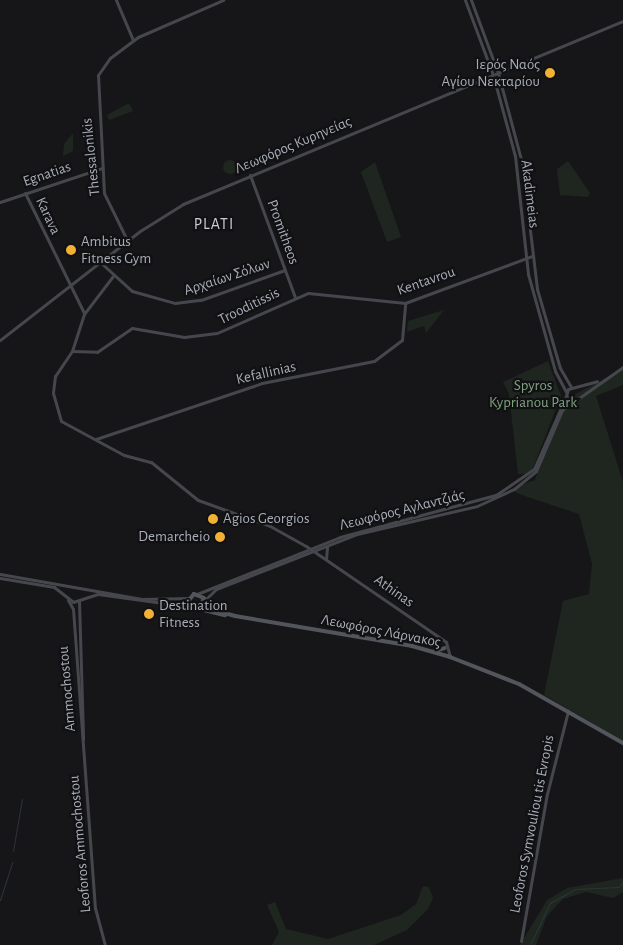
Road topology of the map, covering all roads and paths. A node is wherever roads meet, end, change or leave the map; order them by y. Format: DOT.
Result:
graph roads {
  1 [pos="116,0"];
  2 [pos="223,0"];
  3 [pos="466,0"];
  4 [pos="470,0"];
  5 [pos="623,21"];
  6 [pos="133,40"];
  7 [pos="498,73"];
  8 [pos="493,75"];
  9 [pos="102,168"];
  10 [pos="250,175"];
  11 [pos="25,194"];
  12 [pos="0,202"];
  13 [pos="127,240"];
  14 [pos="532,256"];
  15 [pos="526,257"];
  16 [pos="100,262"];
  17 [pos="285,270"];
  18 [pos="113,276"];
  19 [pos="70,285"];
  20 [pos="295,296"];
  21 [pos="81,301"];
  22 [pos="93,302"];
  23 [pos="405,303"];
  24 [pos="84,314"];
  25 [pos="0,340"];
  26 [pos="72,351"];
  27 [pos="623,367"];
  28 [pos="598,380"];
  29 [pos="572,387"];
  30 [pos="577,387"];
  31 [pos="566,394"];
  32 [pos="582,394"];
  33 [pos="574,402"];
  34 [pos="96,439"];
  35 [pos="303,544"];
  36 [pos="330,545"];
  37 [pos="312,551"];
  38 [pos="302,553"];
  39 [pos="326,559"];
  40 [pos="0,576"];
  41 [pos="70,588"];
  42 [pos="78,589"];
  43 [pos="197,594"];
  44 [pos="190,598"];
  45 [pos="68,599"];
  46 [pos="79,600"];
  47 [pos="205,601"];
  48 [pos="192,608"];
  49 [pos="199,609"];
  50 [pos="235,616"];
  51 [pos="442,640"];
  52 [pos="445,648"];
  53 [pos="433,651"];
  54 [pos="444,655"];
  55 [pos="450,657"];
  56 [pos="568,711"];
  57 [pos="83,739"];
  58 [pos="623,743"];
  59 [pos="521,941"];
  60 [pos="105,945"];
  1 -- 6 [label="main road"];
  2 -- 6 [label="main road"];
  3 -- 8 [label="main road, Akadimeias"];
  4 -- 7 [label="main road, Akadimeias"];
  5 -- 7 [label="main road, Λεωφόρος Κυρηνείας"];
  6 -- 9 [label="main road, Thessalonikis"];
  7 -- 8 [label="main road, Λεωφόρος Κυρηνείας"];
  7 -- 14 [label="main road, Akadimeias"];
  8 -- 10 [label="main road, Λεωφόρος Κυρηνείας"];
  8 -- 15 [label="main road, Akadimeias"];
  9 -- 11 [label="main road, Egnatias"];
  9 -- 13 [label="main road, Thessalonikis"];
  10 -- 13 [label="main road, Λεωφόρος Κυρηνείας"];
  10 -- 17 [label="main road, Promitheos"];
  11 -- 12 [label="main road, Egnatias"];
  11 -- 19 [label="main road, Karava"];
  13 -- 16 [label="main road, Λεωφόρος Κυρηνείας"];
  14 -- 15 [label="main road, Kentavrou"];
  14 -- 29 [label="main road, Akadimeias"];
  15 -- 23 [label="main road, Kentavrou"];
  15 -- 31 [label="main road, Akadimeias"];
  16 -- 18 [label="main road, Αρχαίων Σόλων"];
  16 -- 19 [label="main road, Λεωφόρος Κυρηνείας"];
  17 -- 18 [label="main road, Αρχαίων Σόλων"];
  17 -- 20 [label="main road, Promitheos"];
  18 -- 22 [label="main road"];
  19 -- 21 [label="main road, Karava"];
  19 -- 25 [label="main road, Λεωφόρος Κυρηνείας"];
  20 -- 23 [label="main road, Kentavrou"];
  20 -- 26 [label="main road, Trooditissis"];
  21 -- 22 [label="main road"];
  21 -- 24 [label="main road, Karava"];
  22 -- 24 [label="main road"];
  23 -- 34 [label="main road, Kefallinias"];
  24 -- 26 [label="main road"];
  26 -- 34 [label="main road, Athinas"];
  27 -- 28 [label="main road"];
  28 -- 30 [label="main road"];
  28 -- 32 [label="main road"];
  29 -- 30 [label="main road"];
  29 -- 31 [label="main road"];
  30 -- 32 [label="main road"];
  31 -- 33 [label="main road"];
  31 -- 37 [label="main road, Λεωφόρος Αγλαντζιάς"];
  32 -- 33 [label="main road, Λεωφόρος Αγλαντζιάς"];
  33 -- 36 [label="main road, Λεωφόρος Αγλαντζιάς"];
  34 -- 35 [label="main road, Athinas"];
  35 -- 37 [label="main road, Athinas"];
  35 -- 38 [label="main road"];
  36 -- 37 [label="main road, Λεωφόρος Αγλαντζιάς"];
  36 -- 39 [label="main road"];
  37 -- 38 [label="main road, Λεωφόρος Αγλαντζιάς"];
  37 -- 39 [label="main road, Athinas"];
  37 -- 47 [label="main road, Λεωφόρος Αγλαντζιάς"];
  38 -- 43 [label="main road, Λεωφόρος Αγλαντζιάς"];
  39 -- 51 [label="main road, Athinas"];
  40 -- 41 [label="main road"];
  40 -- 45 [label="main road"];
  41 -- 42 [label="main road"];
  41 -- 45 [label="main road"];
  42 -- 44 [label="main road"];
  42 -- 46 [label="main road"];
  43 -- 44 [label="main road"];
  43 -- 47 [label="main road, Λεωφόρος Λάρνακος"];
  44 -- 48 [label="main road"];
  45 -- 46 [label="main road, Λεωφόρος Λάρνακος"];
  45 -- 57 [label="main road, Ammochostou"];
  46 -- 48 [label="main road, Λεωφόρος Λάρνακος"];
  46 -- 57 [label="main road, Ammochostou"];
  47 -- 49 [label="main road"];
  47 -- 50 [label="main road, Λεωφόρος Λάρνακος"];
  48 -- 49 [label="main road, Λεωφόρος Λάρνακος"];
  49 -- 50 [label="main road, Λεωφόρος Λάρνακος"];
  50 -- 53 [label="main road, Λεωφόρος Λάρνακος"];
  51 -- 52 [label="main road"];
  51 -- 55 [label="main road, Athinas"];
  52 -- 53 [label="main road"];
  52 -- 54 [label="main road"];
  53 -- 54 [label="main road, Λεωφόρος Λάρνακος"];
  54 -- 55 [label="main road, Λεωφόρος Λάρνακος"];
  55 -- 56 [label="main road, Λεωφόρος Λάρνακος"];
  56 -- 58 [label="main road, Λεωφόρος Λάρνακος"];
  56 -- 59 [label="main road, Leoforos Symvouliou tis Evropis"];
  57 -- 60 [label="main road, Leoforos Ammochostou"];
}
